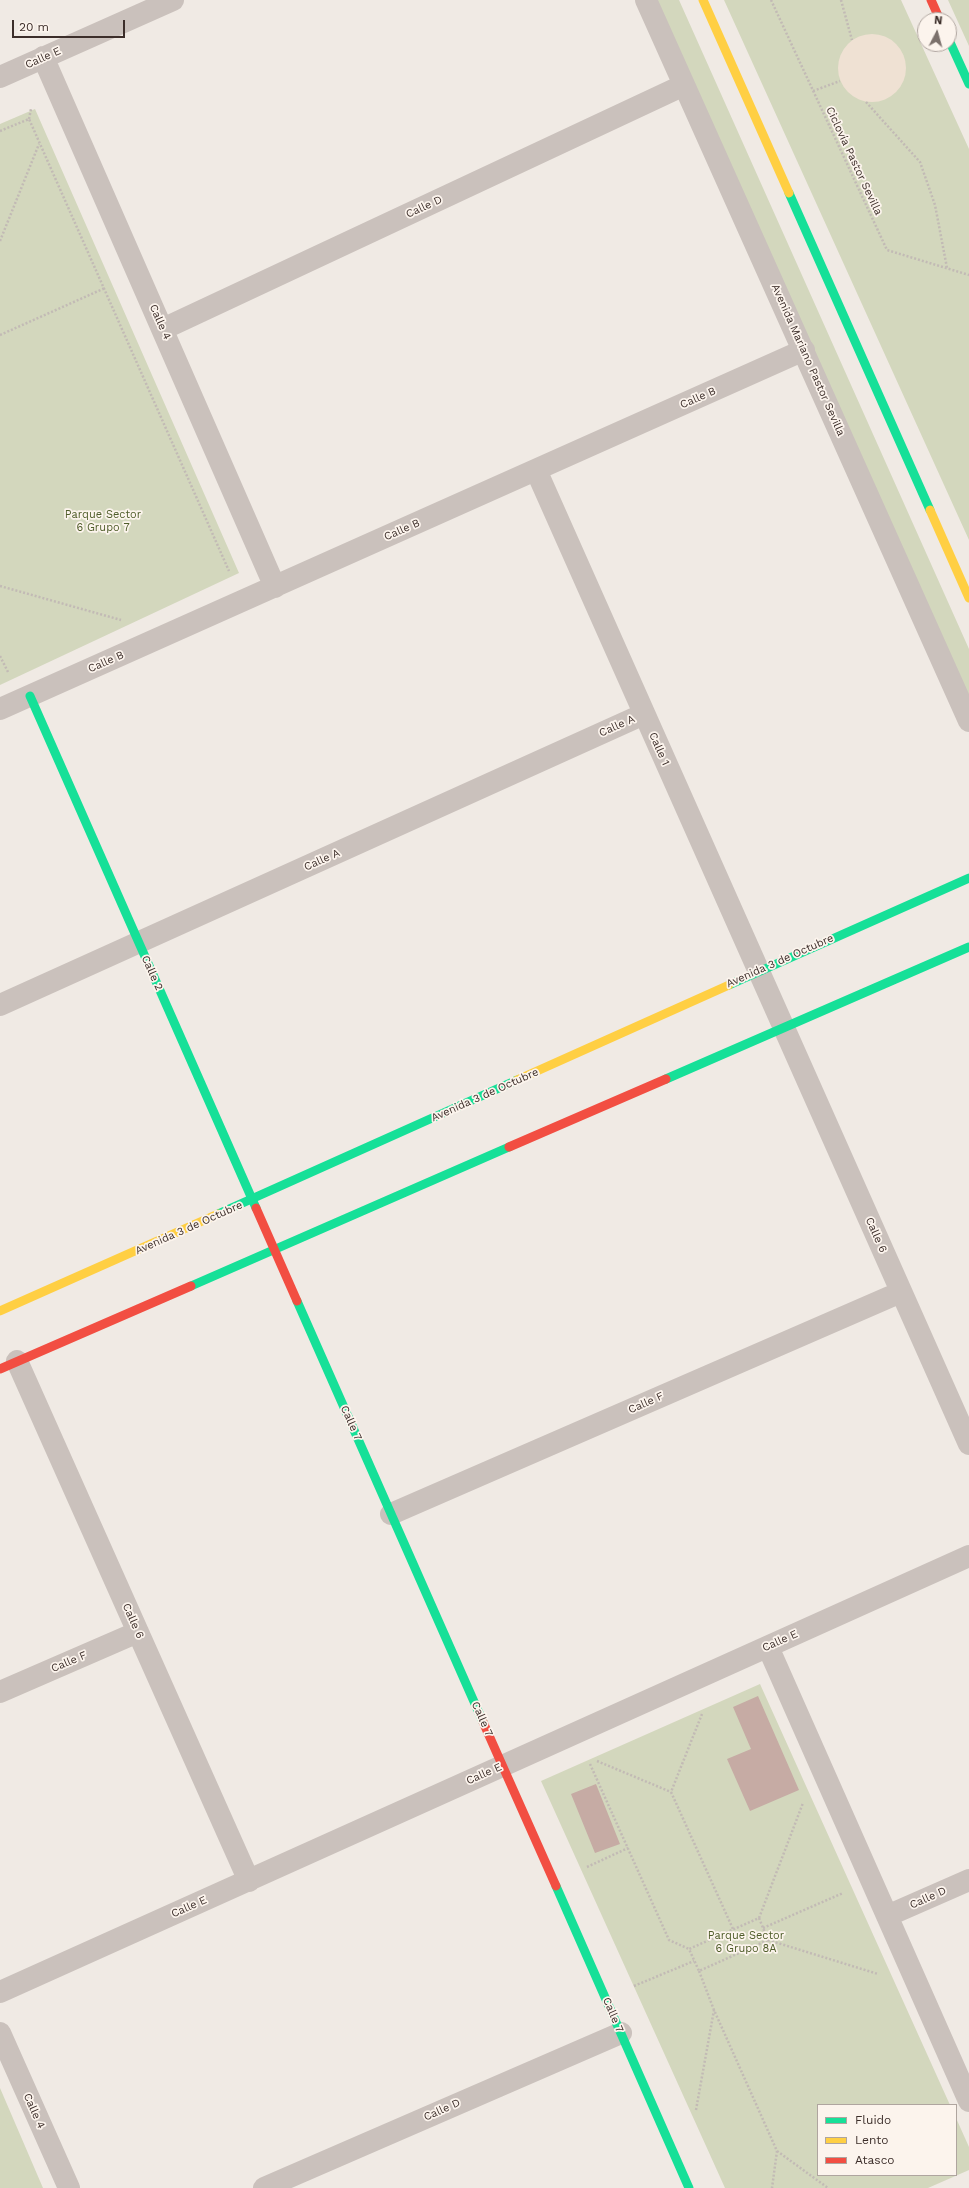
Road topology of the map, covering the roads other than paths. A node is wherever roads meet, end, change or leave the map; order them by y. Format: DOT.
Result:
graph roads {
  1 [pos="173,0"];
  2 [pos="646,0"];
  3 [pos="703,0"];
  4 [pos="931,0"];
  5 [pos="936,12"];
  6 [pos="954,52"];
  7 [pos="43,58"];
  8 [pos="0,77"];
  9 [pos="969,84"];
  10 [pos="684,85"];
  11 [pos="163,329"];
  12 [pos="804,350"];
  13 [pos="536,470"];
  14 [pos="275,587"];
  15 [pos="969,598"];
  16 [pos="30,696"];
  17 [pos="0,709"];
  18 [pos="644,714"];
  19 [pos="969,721"];
  20 [pos="969,878"];
  21 [pos="138,943"];
  22 [pos="969,947"];
  23 [pos="758,971"];
  24 [pos="0,1005"];
  25 [pos="782,1027"];
  26 [pos="252,1200"];
  27 [pos="275,1250"];
  28 [pos="901,1292"];
  29 [pos="0,1311"];
  30 [pos="9,1365"];
  31 [pos="969,1444"];
  32 [pos="391,1514"];
  33 [pos="969,1556"];
  34 [pos="138,1632"];
  35 [pos="768,1647"];
  36 [pos="0,1692"];
  37 [pos="503,1766"];
  38 [pos="249,1880"];
  39 [pos="969,1880"];
  40 [pos="887,1916"];
  41 [pos="0,1992"];
  42 [pos="0,2033"];
  43 [pos="620,2033"];
  44 [pos="969,2101"];
  45 [pos="69,2188"];
  46 [pos="264,2188"];
  47 [pos="689,2188"];
  1 -- 7 [label="street, Calle E"];
  2 -- 10 [label="street, Avenida Mariano Pastor Sevilla"];
  3 -- 15 [label="street"];
  4 -- 5 [label="street"];
  6 -- 9 [label="street"];
  7 -- 8 [label="street, Calle E"];
  7 -- 11 [label="street, Calle 4"];
  10 -- 11 [label="street, Calle D"];
  10 -- 12 [label="street, Avenida Mariano Pastor Sevilla"];
  11 -- 14 [label="street, Calle 4"];
  12 -- 13 [label="street, Calle B"];
  12 -- 19 [label="street, Avenida Mariano Pastor Sevilla"];
  13 -- 14 [label="street, Calle B"];
  13 -- 18 [label="street, Calle 1"];
  14 -- 16 [label="street, Calle B"];
  16 -- 17 [label="street, Calle B"];
  16 -- 21 [label="street, Calle 2"];
  18 -- 21 [label="street, Calle A"];
  18 -- 23 [label="street, Calle 1"];
  20 -- 23 [label="street, Avenida 3 de Octubre"];
  21 -- 24 [label="street, Calle A"];
  21 -- 26 [label="street, Calle 2"];
  22 -- 25 [label="street"];
  23 -- 25 [label="street, Calle 1"];
  23 -- 26 [label="street, Avenida 3 de Octubre"];
  25 -- 27 [label="street"];
  25 -- 28 [label="street, Calle 6"];
  26 -- 27 [label="street, Calle 2"];
  26 -- 29 [label="street, Avenida 3 de Octubre"];
  27 -- 30 [label="street"];
  27 -- 32 [label="street, Calle 7"];
  28 -- 31 [label="street, Calle 6"];
  28 -- 32 [label="street, Calle F"];
  30 -- 34 [label="street, Calle 6"];
  32 -- 37 [label="street, Calle 7"];
  33 -- 35 [label="street, Calle E"];
  34 -- 36 [label="street, Calle F"];
  34 -- 38 [label="street, Calle 6"];
  35 -- 37 [label="street, Calle E"];
  35 -- 40 [label="street"];
  37 -- 38 [label="street, Calle E"];
  37 -- 43 [label="street, Calle 7"];
  38 -- 41 [label="street, Calle E"];
  39 -- 40 [label="street, Calle D"];
  40 -- 44 [label="street"];
  42 -- 45 [label="street, Calle 4"];
  43 -- 46 [label="street, Calle D"];
  43 -- 47 [label="street, Calle 7"];
}
